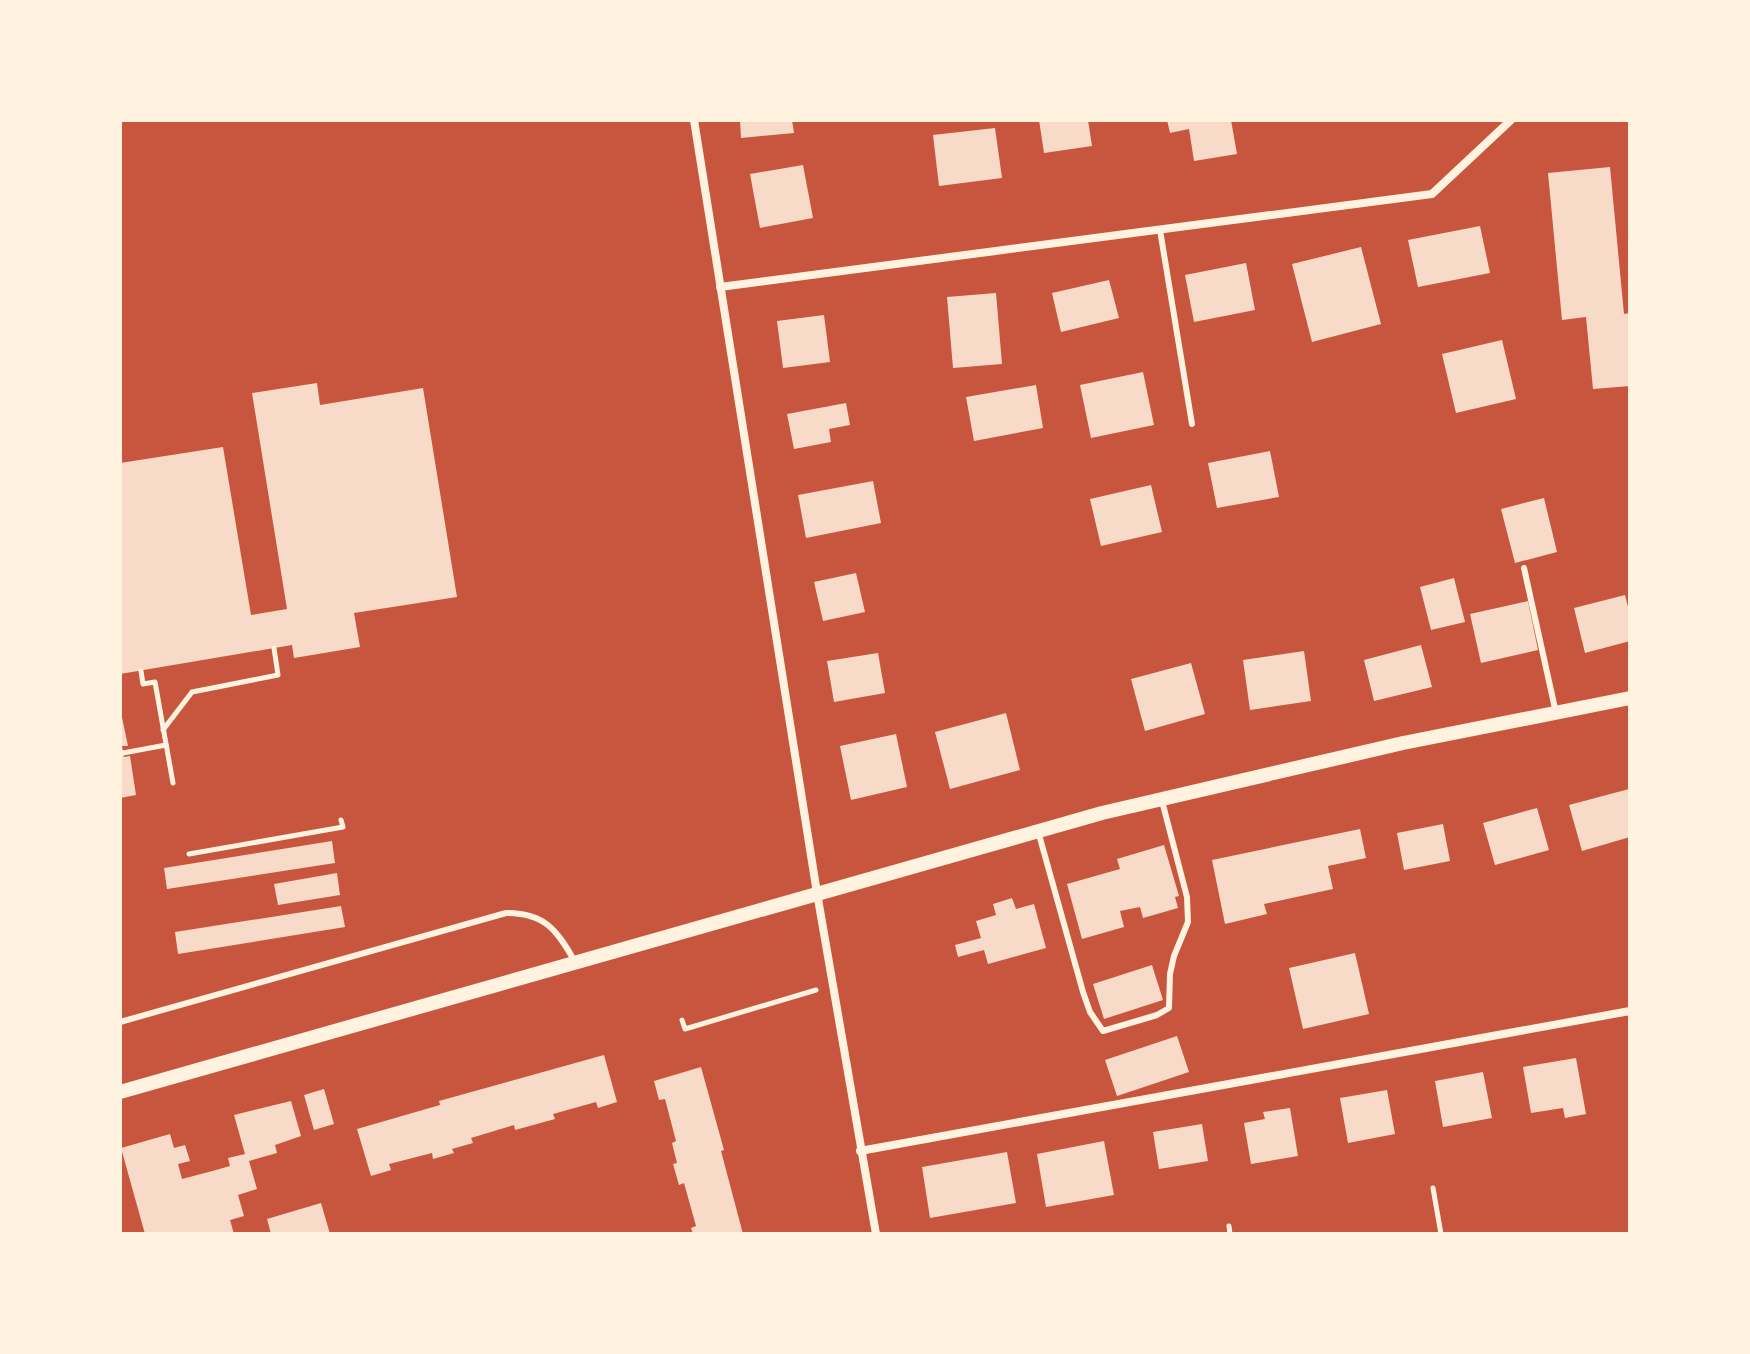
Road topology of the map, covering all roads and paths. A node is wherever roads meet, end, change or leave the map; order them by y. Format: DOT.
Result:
graph roads {
  1 [pos="694,120"];
  2 [pos="1511,120"];
  3 [pos="1160,230"];
  4 [pos="720,287"];
  5 [pos="1192,424"];
  6 [pos="1524,568"];
  7 [pos="274,648"];
  8 [pos="141,671"];
  9 [pos="1630,698"];
  10 [pos="1556,713"];
  11 [pos="163,730"];
  12 [pos="166,745"];
  13 [pos="123,753"];
  14 [pos="173,783"];
  15 [pos="1161,799"];
  16 [pos="341,820"];
  17 [pos="1038,831"];
  18 [pos="189,854"];
  19 [pos="817,893"];
  20 [pos="575,962"];
  21 [pos="832,985"];
  22 [pos="1630,1011"];
  23 [pos="682,1020"];
  24 [pos="120,1022"];
  25 [pos="120,1092"];
  26 [pos="860,1151"];
  27 [pos="1433,1188"];
  28 [pos="1229,1226"];
  29 [pos="876,1234"];
  30 [pos="1230,1234"];
  31 [pos="1441,1234"];
  1 -- 4 [label="street"];
  2 -- 3 [label="street"];
  3 -- 4 [label="street"];
  3 -- 5 [label="lane"];
  4 -- 19 [label="street"];
  6 -- 10 [label="lane"];
  7 -- 11 [label="path"];
  8 -- 11 [label="path"];
  9 -- 10 [label="street"];
  10 -- 15 [label="street"];
  11 -- 12 [label="path"];
  12 -- 13 [label="path"];
  12 -- 14 [label="path"];
  15 -- 17 [label="street"];
  15 -- 17 [label="lane"];
  16 -- 18 [label="path"];
  17 -- 19 [label="street"];
  19 -- 20 [label="street"];
  19 -- 21 [label="street"];
  20 -- 24 [label="lane"];
  20 -- 25 [label="street"];
  21 -- 23 [label="path"];
  21 -- 26 [label="street"];
  22 -- 26 [label="street"];
  26 -- 29 [label="street"];
  27 -- 31 [label="path"];
  28 -- 30 [label="path"];
}
